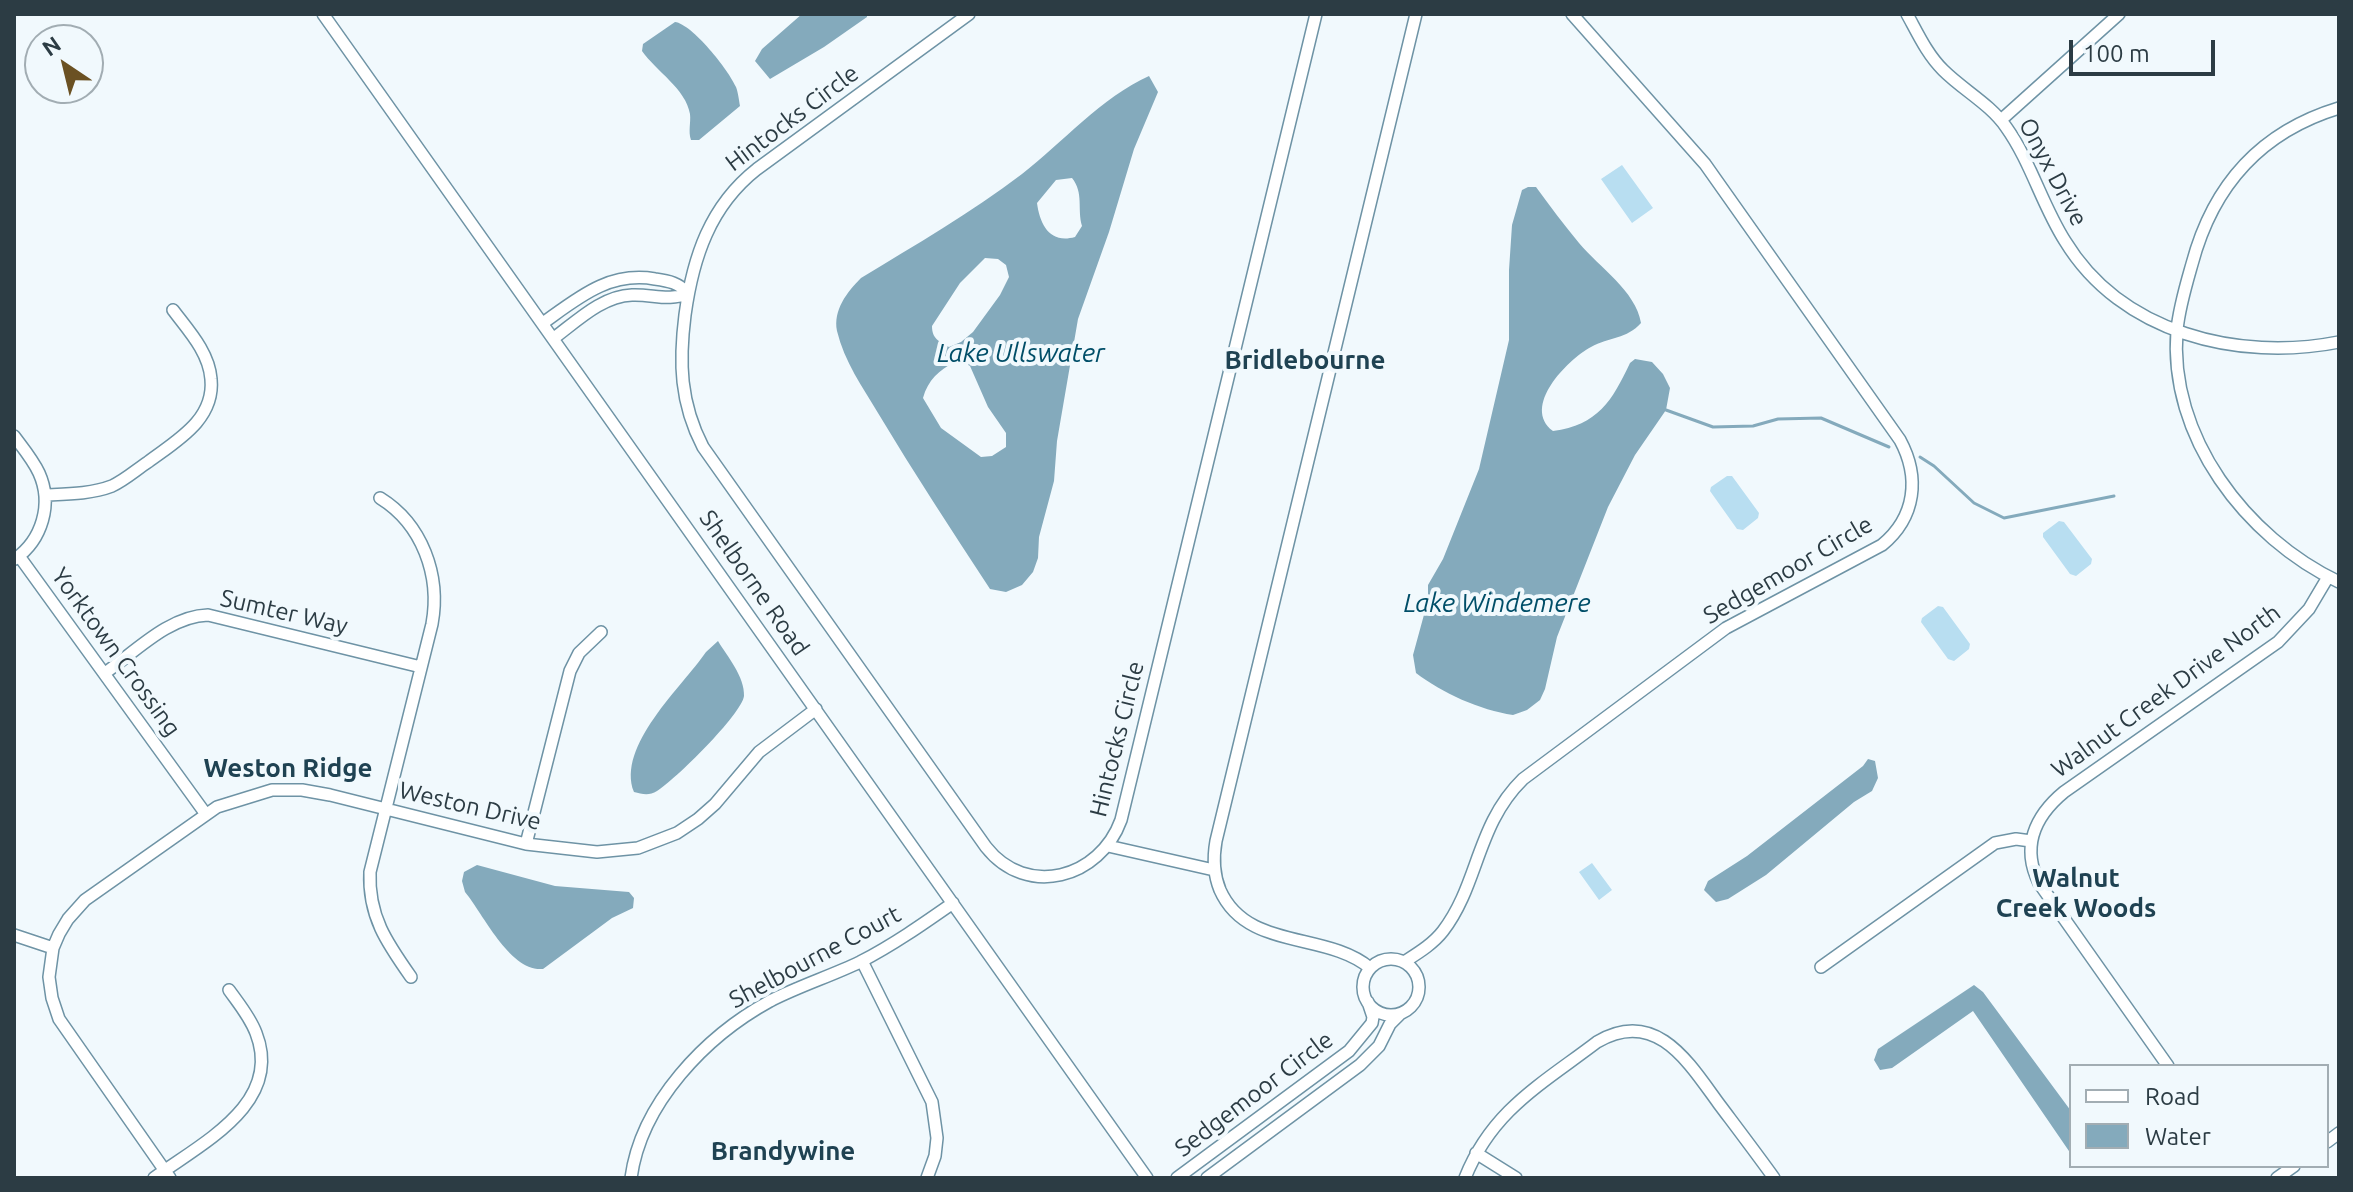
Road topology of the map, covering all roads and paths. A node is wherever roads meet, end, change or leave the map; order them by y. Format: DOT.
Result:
graph roads {
  1 [pos="323,14"];
  2 [pos="969,14"];
  3 [pos="1316,14"];
  4 [pos="1416,14"];
  5 [pos="1572,14"];
  6 [pos="1907,14"];
  7 [pos="2119,14"];
  8 [pos="2339,108"];
  9 [pos="2001,120"];
  10 [pos="688,293"];
  11 [pos="173,310"];
  12 [pos="543,323"];
  13 [pos="2177,331"];
  14 [pos="554,338"];
  15 [pos="2339,342"];
  16 [pos="14,436"];
  17 [pos="45,495"];
  18 [pos="380,498"];
  19 [pos="16,558"];
  20 [pos="2334,580"];
  21 [pos="601,632"];
  22 [pos="421,667"];
  23 [pos="105,673"];
  24 [pos="816,709"];
  25 [pos="385,810"];
  26 [pos="205,813"];
  27 [pos="2031,841"];
  28 [pos="526,844"];
  29 [pos="1108,846"];
  30 [pos="1214,870"];
  31 [pos="953,903"];
  32 [pos="14,935"];
  33 [pos="53,948"];
  34 [pos="862,961"];
  35 [pos="1404,962"];
  36 [pos="1821,967"];
  37 [pos="1370,968"];
  38 [pos="411,977"];
  39 [pos="229,990"];
  40 [pos="1368,1002"];
  41 [pos="1400,1014"];
  42 [pos="2167,1064"];
  43 [pos="1476,1153"];
  44 [pos="167,1174"];
  45 [pos="154,1178"];
  46 [pos="631,1178"];
  47 [pos="927,1178"];
  48 [pos="1147,1178"];
  49 [pos="1177,1178"];
  50 [pos="1207,1178"];
  51 [pos="1465,1178"];
  52 [pos="1516,1178"];
  53 [pos="1774,1178"];
  1 -- 12 [label="street, Shelborne Road"];
  2 -- 10 [label="street, Hintocks Circle"];
  3 -- 29 [label="street, Hintocks Circle"];
  4 -- 30 [label="street"];
  5 -- 35 [label="street, Sedgemoor Circle"];
  6 -- 9 [label="street, Onyx Drive"];
  7 -- 9 [label="street"];
  8 -- 13 [label="street"];
  9 -- 13 [label="street, Onyx Drive"];
  10 -- 12 [label="street"];
  10 -- 14 [label="street"];
  10 -- 29 [label="street, Hintocks Circle"];
  11 -- 17 [label="street"];
  12 -- 14 [label="street, Shelborne Road"];
  13 -- 15 [label="street, Onyx Drive"];
  13 -- 20 [label="street"];
  14 -- 24 [label="street, Shelborne Road"];
  16 -- 17 [label="street"];
  17 -- 19 [label="street"];
  18 -- 22 [label="street"];
  19 -- 23 [label="street, Yorktown Crossing"];
  20 -- 27 [label="street, Walnut Creek Drive North"];
  21 -- 28 [label="street"];
  22 -- 23 [label="street, Sumter Way"];
  22 -- 25 [label="street"];
  23 -- 26 [label="street, Yorktown Crossing"];
  24 -- 28 [label="street, Weston Drive"];
  24 -- 31 [label="street, Shelborne Road"];
  25 -- 26 [label="street, Weston Drive"];
  25 -- 28 [label="street, Weston Drive"];
  25 -- 38 [label="street"];
  26 -- 33 [label="street, Weston Drive"];
  27 -- 36 [label="street"];
  27 -- 42 [label="street"];
  29 -- 30 [label="street"];
  30 -- 37 [label="street"];
  31 -- 34 [label="street, Shelbourne Court"];
  31 -- 48 [label="street, Shelborne Road"];
  32 -- 33 [label="street"];
  33 -- 44 [label="street, Weston Drive"];
  34 -- 46 [label="street, Shelbourne Court"];
  34 -- 47 [label="street"];
  35 -- 37 [label="street"];
  35 -- 41 [label="street"];
  37 -- 40 [label="street"];
  39 -- 44 [label="street"];
  40 -- 41 [label="street"];
  40 -- 49 [label="street, Sedgemoor Circle"];
  41 -- 50 [label="street, Sedgemoor Circle"];
  43 -- 51 [label="street"];
  43 -- 52 [label="street"];
  43 -- 53 [label="street"];
  44 -- 45 [label="street"];
}
